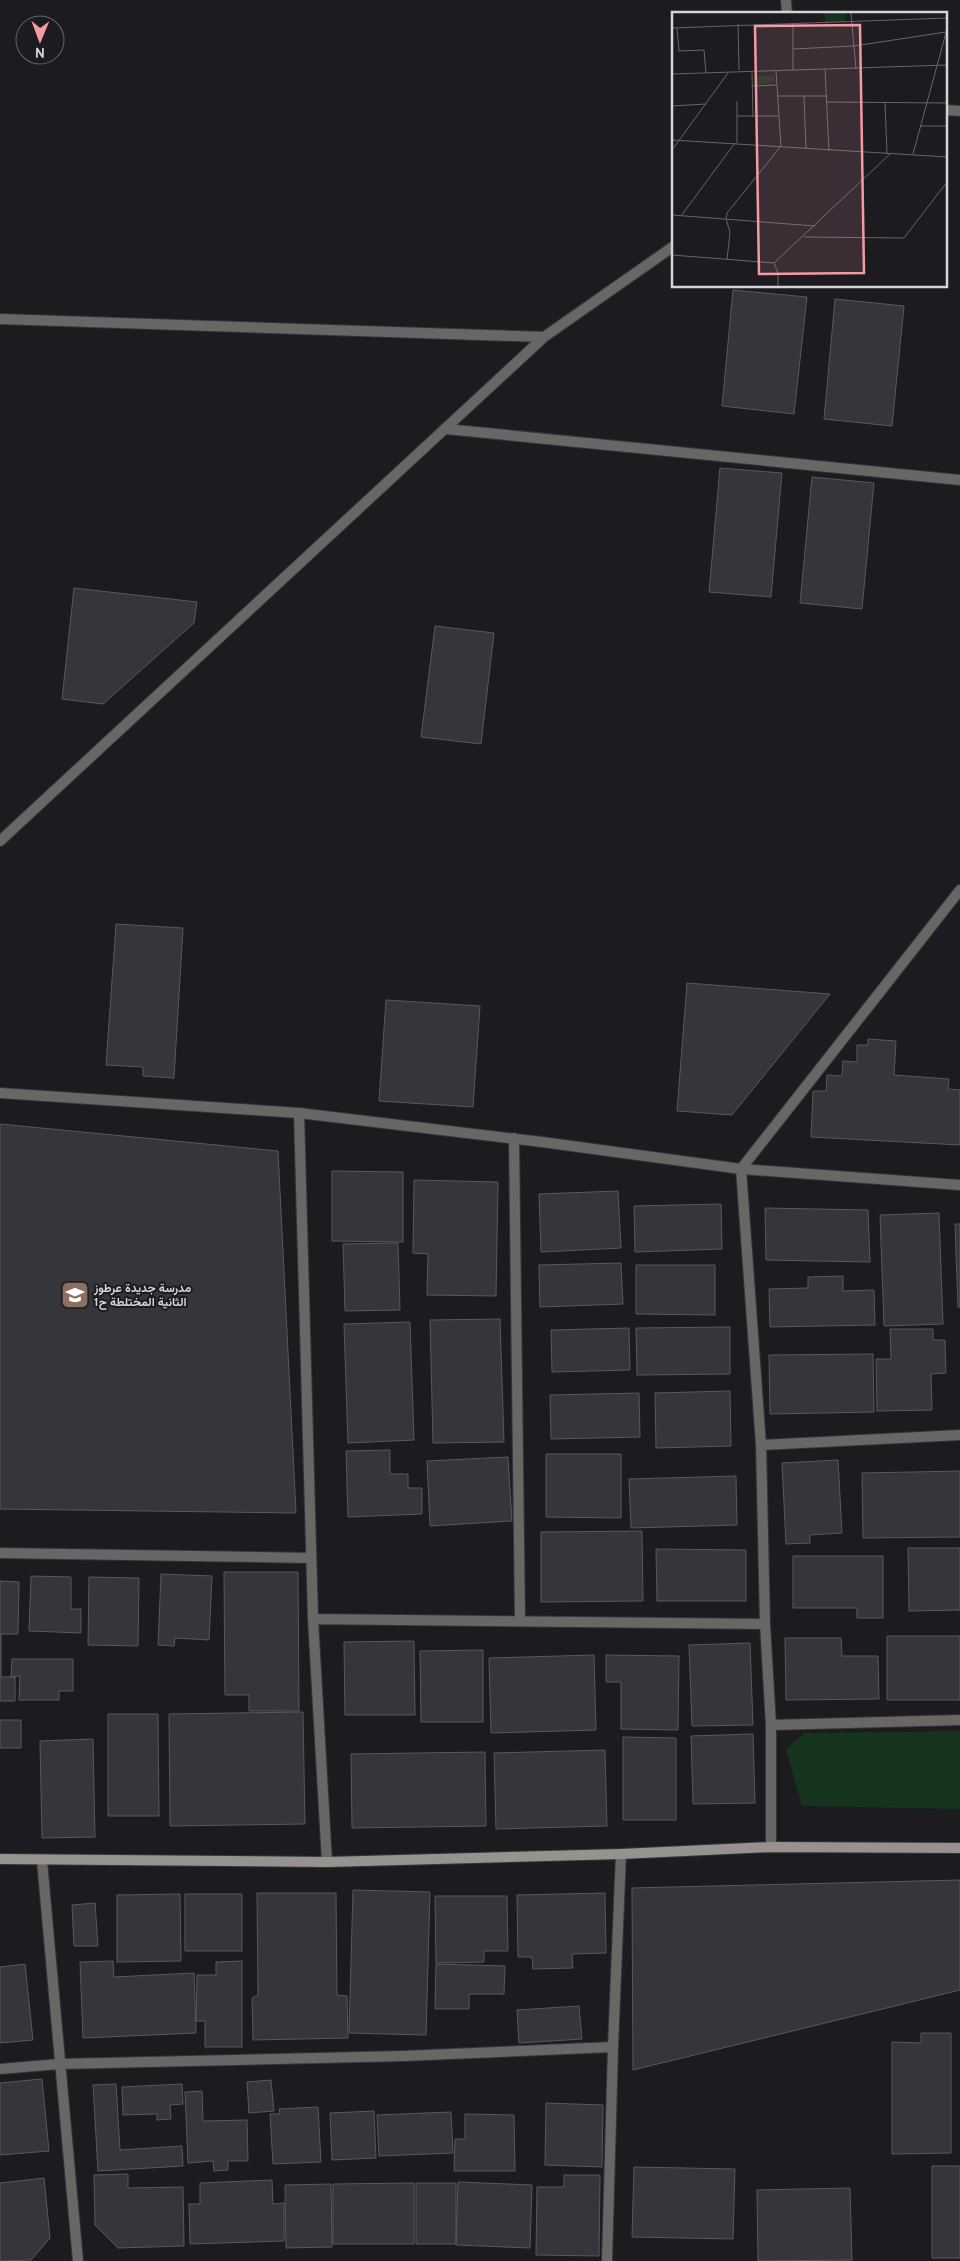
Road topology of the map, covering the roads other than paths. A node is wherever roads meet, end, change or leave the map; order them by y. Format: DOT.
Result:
graph roads {
  1 [pos="672,247"];
  2 [pos="0,319"];
  3 [pos="544,337"];
  4 [pos="446,429"];
  5 [pos="960,480"];
  6 [pos="0,841"];
  7 [pos="960,890"];
  8 [pos="0,1093"];
  9 [pos="298,1113"];
  10 [pos="514,1138"];
  11 [pos="740,1170"];
  12 [pos="960,1186"];
  13 [pos="960,1436"];
  14 [pos="761,1444"];
  15 [pos="0,1553"];
  16 [pos="311,1558"];
  17 [pos="313,1618"];
  18 [pos="520,1621"];
  19 [pos="765,1624"];
  20 [pos="960,1720"];
  21 [pos="771,1725"];
  22 [pos="771,1847"];
  23 [pos="960,1848"];
  24 [pos="621,1854"];
  25 [pos="0,1860"];
  26 [pos="42,1861"];
  27 [pos="327,1862"];
  28 [pos="613,2048"];
  29 [pos="59,2064"];
  30 [pos="0,2070"];
  31 [pos="78,2261"];
  32 [pos="607,2261"];
  1 -- 3 [label="street"];
  2 -- 3 [label="street"];
  3 -- 4 [label="street"];
  4 -- 5 [label="street"];
  4 -- 6 [label="street"];
  7 -- 11 [label="street"];
  8 -- 9 [label="street"];
  9 -- 10 [label="street"];
  9 -- 16 [label="street"];
  10 -- 11 [label="street"];
  10 -- 18 [label="street"];
  11 -- 12 [label="street"];
  11 -- 14 [label="street"];
  13 -- 14 [label="street"];
  14 -- 19 [label="street"];
  15 -- 16 [label="street"];
  16 -- 17 [label="street"];
  17 -- 18 [label="street"];
  17 -- 27 [label="street"];
  18 -- 19 [label="street"];
  19 -- 21 [label="street"];
  20 -- 21 [label="street"];
  21 -- 22 [label="street"];
  22 -- 23 [label="street"];
  22 -- 24 [label="street"];
  24 -- 27 [label="street"];
  24 -- 28 [label="street"];
  25 -- 26 [label="street"];
  26 -- 27 [label="street"];
  26 -- 29 [label="street"];
  28 -- 29 [label="street"];
  28 -- 32 [label="street"];
  29 -- 30 [label="street"];
  29 -- 31 [label="street"];
}
